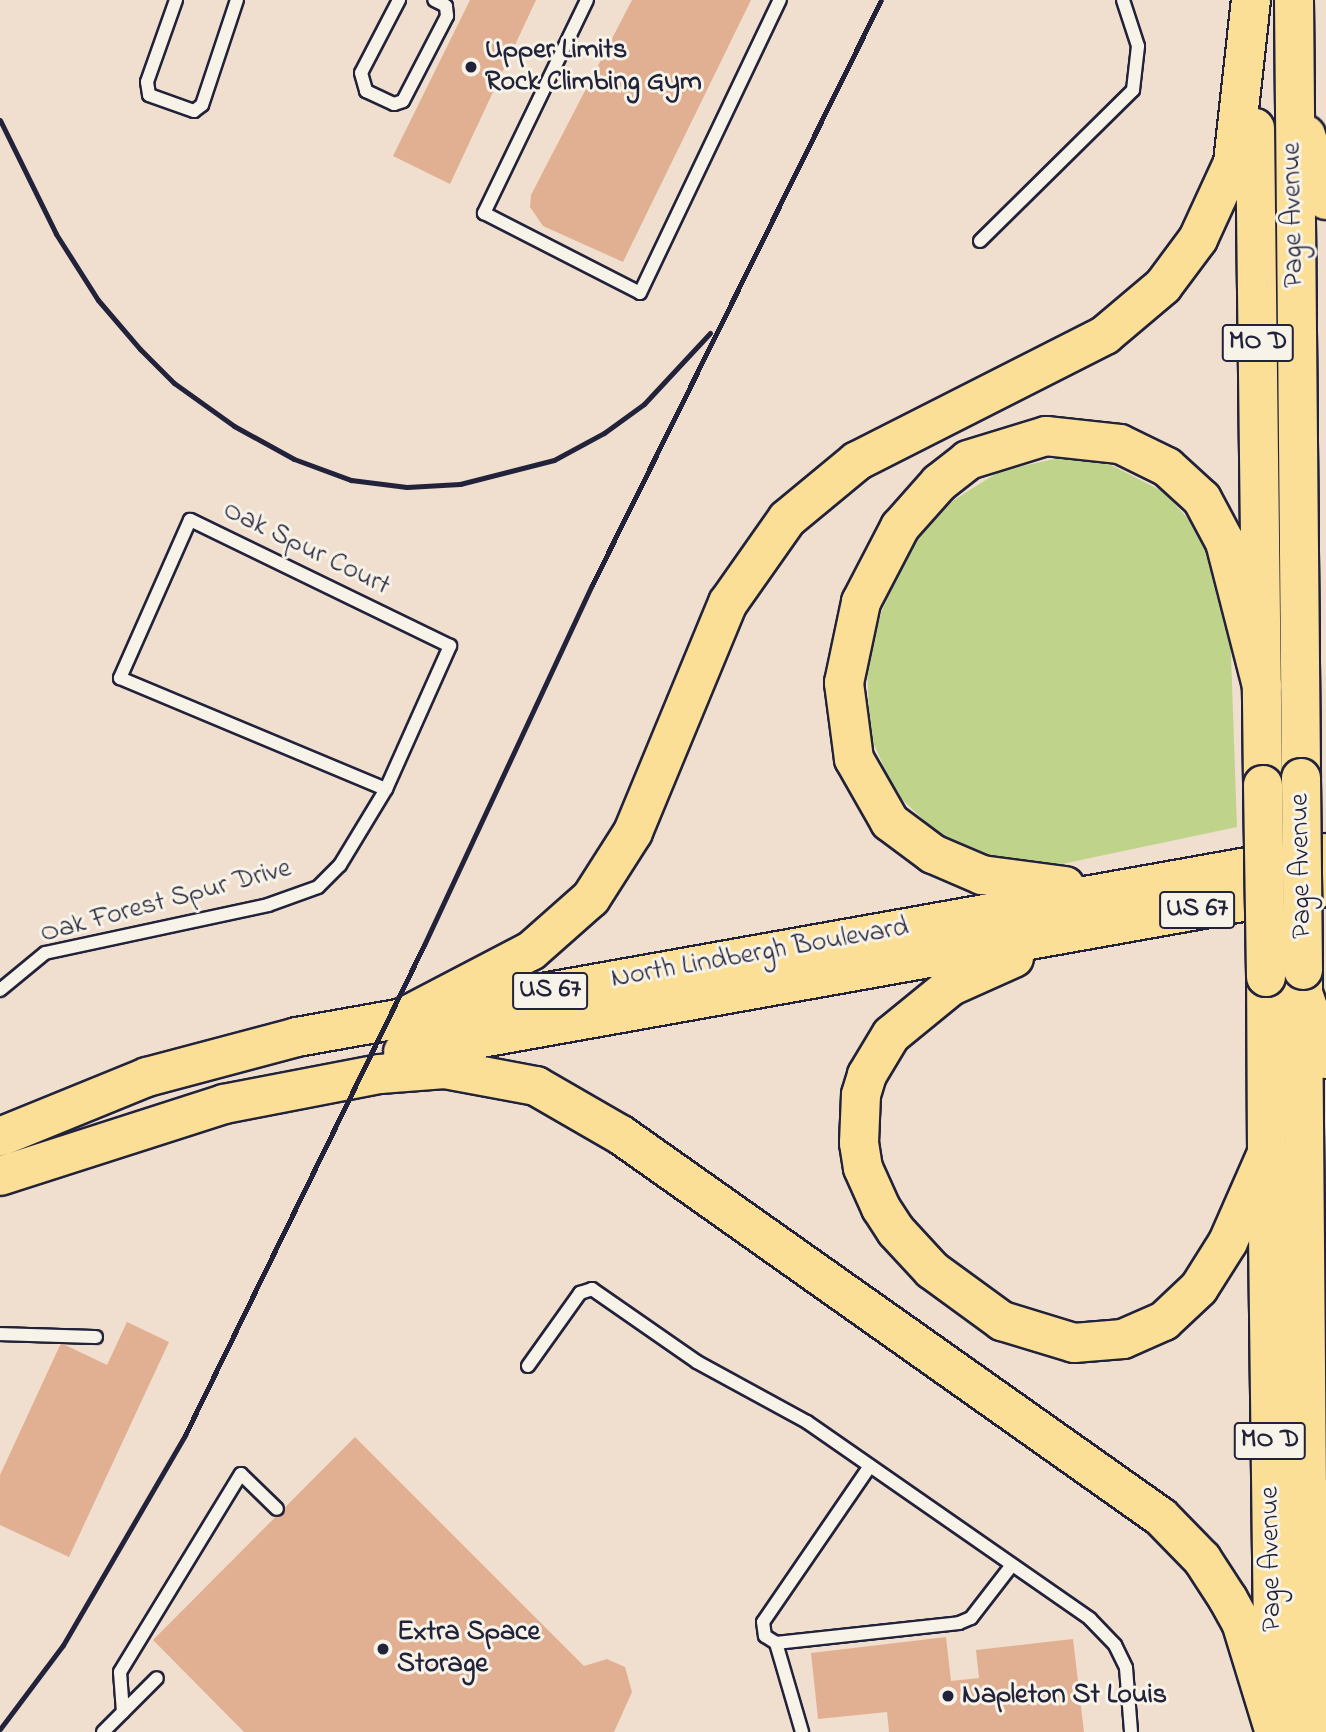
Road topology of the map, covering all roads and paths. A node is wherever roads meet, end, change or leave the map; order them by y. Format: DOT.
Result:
graph roads {
  1 [pos="176,0"];
  2 [pos="237,0"];
  3 [pos="399,0"];
  4 [pos="434,0"];
  5 [pos="587,0"];
  6 [pos="780,0"];
  7 [pos="1123,0"];
  8 [pos="1253,0"];
  9 [pos="1294,0"];
  10 [pos="1292,89"];
  11 [pos="1326,200"];
  12 [pos="980,241"];
  13 [pos="1326,607"];
  14 [pos="1281,685"];
  15 [pos="386,789"];
  16 [pos="1326,853"];
  17 [pos="1326,887"];
  18 [pos="1112,891"];
  19 [pos="1067,934"];
  20 [pos="1303,981"];
  21 [pos="0,990"];
  22 [pos="404,1017"];
  23 [pos="1326,1059"];
  24 [pos="0,1137"];
  25 [pos="1267,1153"];
  26 [pos="0,1169"];
  27 [pos="0,1176"];
  28 [pos="0,1334"];
  29 [pos="96,1337"];
  30 [pos="528,1366"];
  31 [pos="870,1466"];
  32 [pos="1326,1499"];
  33 [pos="276,1509"];
  34 [pos="1307,1555"];
  35 [pos="1012,1565"];
  36 [pos="776,1643"];
  37 [pos="156,1678"];
  38 [pos="123,1712"];
  39 [pos="1286,1731"];
  40 [pos="103,1732"];
  41 [pos="802,1732"];
  42 [pos="1131,1732"];
  1 -- 2 [label="lane"];
  3 -- 4 [label="lane"];
  5 -- 6 [label="lane"];
  7 -- 12 [label="lane"];
  8 -- 14 [label="main road, Page Avenue / MO D"];
  8 -- 22 [label="main road"];
  9 -- 10 [label="main road, Page Avenue / MO D"];
  10 -- 11 [label="main road"];
  10 -- 14 [label="main road, Page Avenue / MO D"];
  13 -- 14 [label="main road"];
  14 -- 18 [label="main road"];
  14 -- 20 [label="main road, Page Avenue / MO D, bridge"];
  14 -- 25 [label="main road, Page Avenue / MO D, bridge"];
  15 -- 15 [label="lane, Oak Spur Court"];
  15 -- 21 [label="lane, Oak Forest Spur Drive"];
  16 -- 18 [label="main road, North Lindbergh Boulevard / US 67"];
  17 -- 19 [label="main road, North Lindbergh Boulevard / US 67"];
  18 -- 22 [label="main road, North Lindbergh Boulevard / US 67"];
  19 -- 25 [label="main road"];
  19 -- 26 [label="main road, North Lindbergh Boulevard / US 67"];
  20 -- 23 [label="main road"];
  20 -- 34 [label="main road, Page Avenue / MO D"];
  22 -- 24 [label="main road, North Lindbergh Boulevard / US 67"];
  25 -- 39 [label="main road, Page Avenue / MO D"];
  27 -- 39 [label="main road"];
  28 -- 29 [label="lane"];
  30 -- 31 [label="lane"];
  31 -- 35 [label="lane"];
  31 -- 36 [label="lane"];
  32 -- 34 [label="main road"];
  33 -- 38 [label="lane"];
  34 -- 39 [label="main road, Page Avenue / MO D"];
  35 -- 36 [label="lane"];
  35 -- 42 [label="lane"];
  36 -- 41 [label="lane"];
  37 -- 38 [label="lane"];
  38 -- 40 [label="lane"];
}
